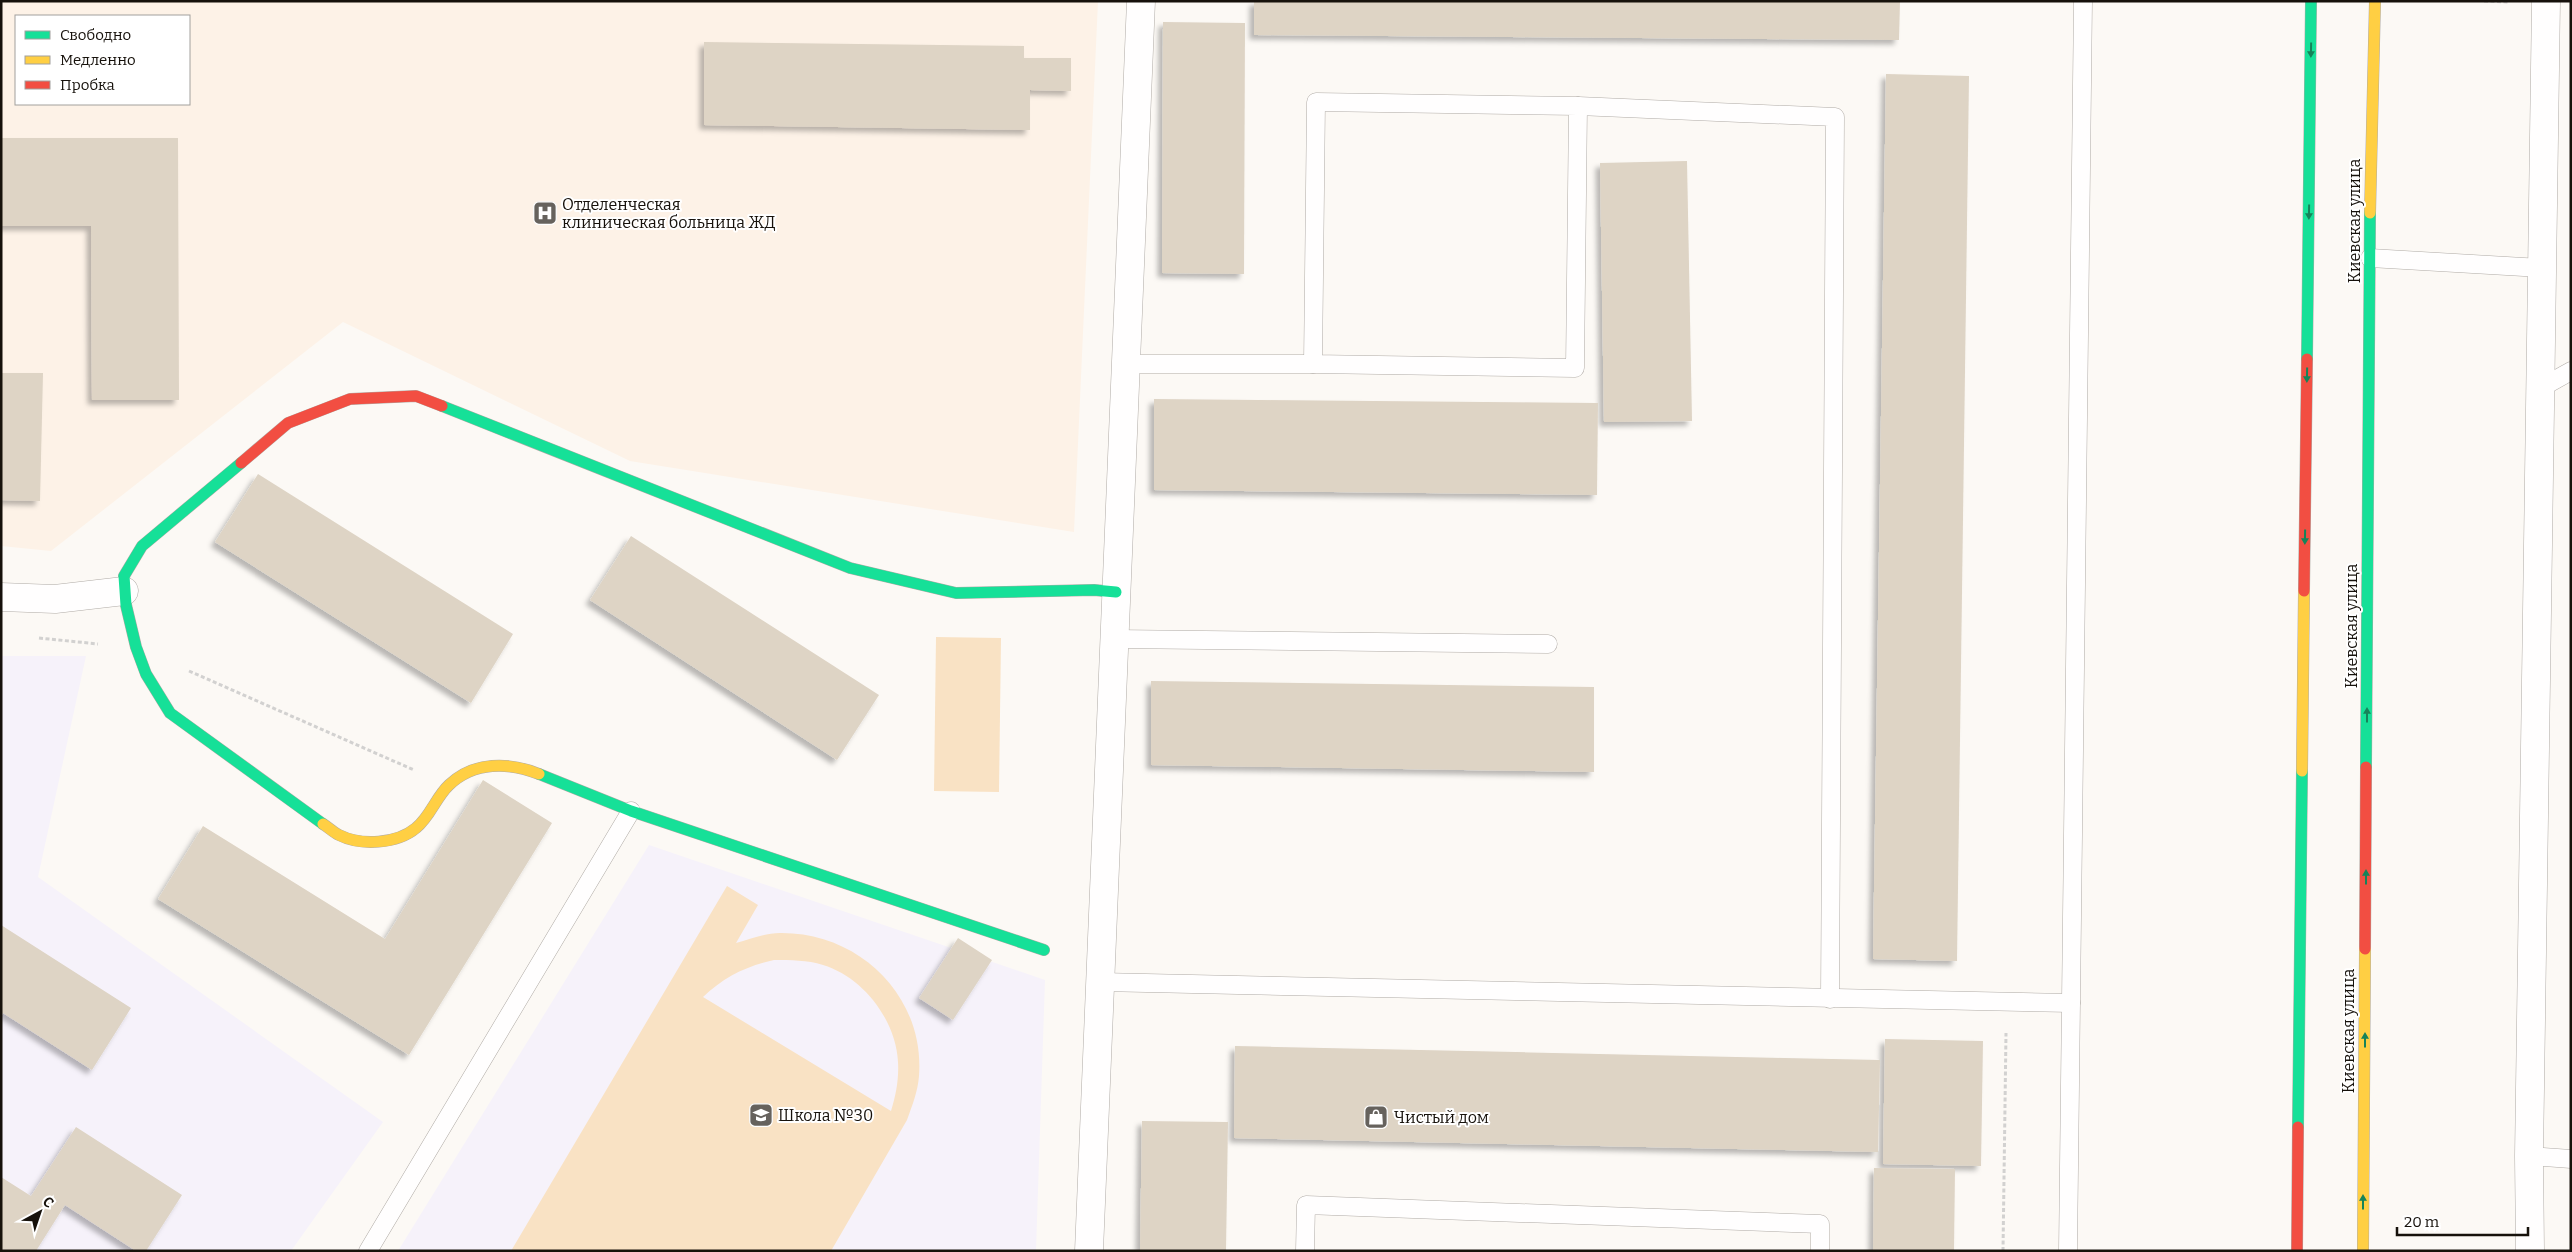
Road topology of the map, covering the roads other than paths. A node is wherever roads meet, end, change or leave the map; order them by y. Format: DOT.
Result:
graph roads {
  1 [pos="1141,1"];
  2 [pos="2083,1"];
  3 [pos="2311,1"];
  4 [pos="2375,1"];
  5 [pos="2546,1"];
  6 [pos="1578,106"];
  7 [pos="2370,258"];
  8 [pos="2541,268"];
  9 [pos="1126,364"];
  10 [pos="1313,364"];
  11 [pos="2571,371"];
  12 [pos="2538,389"];
  13 [pos="124,591"];
  14 [pos="1116,592"];
  15 [pos="1,597"];
  16 [pos="1114,639"];
  17 [pos="1548,644"];
  18 [pos="631,811"];
  19 [pos="1044,950"];
  20 [pos="1100,982"];
  21 [pos="1830,999"];
  22 [pos="2071,1004"];
  23 [pos="2529,1156"];
  24 [pos="2571,1159"];
  25 [pos="368,1251"];
  26 [pos="1089,1251"];
  27 [pos="1305,1251"];
  28 [pos="1820,1251"];
  29 [pos="2068,1251"];
  30 [pos="2297,1251"];
  31 [pos="2363,1251"];
  32 [pos="2530,1251"];
  1 -- 9 [label="street"];
  2 -- 22 [label="lane"];
  3 -- 30 [label="main road, one-way"];
  4 -- 7 [label="main road, Киевская улица"];
  5 -- 8 [label="street"];
  6 -- 10 [label="lane"];
  6 -- 10 [label="lane"];
  6 -- 21 [label="lane"];
  7 -- 8 [label="lane"];
  31 -- 7 [label="main road, Киевская улица, one-way"];
  8 -- 12 [label="street"];
  9 -- 10 [label="lane"];
  9 -- 14 [label="street"];
  11 -- 12 [label="lane"];
  12 -- 23 [label="street"];
  13 -- 14 [label="main road"];
  13 -- 15 [label="street"];
  13 -- 18 [label="main road"];
  14 -- 16 [label="street"];
  16 -- 17 [label="lane"];
  16 -- 20 [label="street"];
  18 -- 19 [label="main road"];
  18 -- 25 [label="lane"];
  20 -- 21 [label="lane"];
  20 -- 26 [label="street"];
  21 -- 22 [label="lane"];
  22 -- 29 [label="lane"];
  23 -- 24 [label="lane"];
  23 -- 32 [label="street"];
  27 -- 28 [label="lane"];
}
